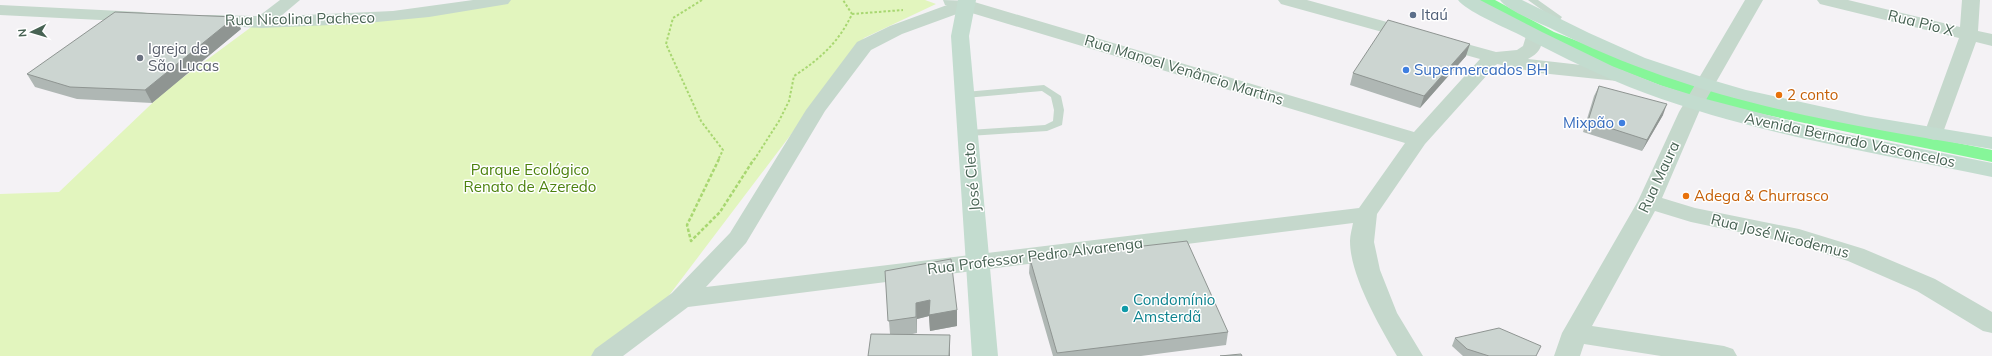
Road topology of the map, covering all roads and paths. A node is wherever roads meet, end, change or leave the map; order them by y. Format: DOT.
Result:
graph roads {
  1 [pos="291,0"];
  2 [pos="502,0"];
  3 [pos="702,0"];
  4 [pos="843,0"];
  5 [pos="1287,0"];
  6 [pos="1467,0"];
  7 [pos="1509,0"];
  8 [pos="1532,0"];
  9 [pos="1754,0"];
  10 [pos="1826,0"];
  11 [pos="1971,0"];
  12 [pos="961,2"];
  13 [pos="0,10"];
  14 [pos="20,11"];
  15 [pos="160,18"];
  16 [pos="191,19"];
  17 [pos="261,23"];
  18 [pos="1553,23"];
  19 [pos="0,25"];
  20 [pos="1969,35"];
  21 [pos="1534,37"];
  22 [pos="1992,40"];
  23 [pos="1493,57"];
  24 [pos="1617,75"];
  25 [pos="1705,84"];
  26 [pos="965,95"];
  27 [pos="1695,102"];
  28 [pos="968,133"];
  29 [pos="1934,134"];
  30 [pos="1418,140"];
  31 [pos="1992,143"];
  32 [pos="1982,168"];
  33 [pos="1992,177"];
  34 [pos="1649,201"];
  35 [pos="1366,214"];
  36 [pos="979,263"];
  37 [pos="680,299"];
  38 [pos="1992,324"];
  39 [pos="1571,344"];
  40 [pos="604,356"];
  41 [pos="984,356"];
  42 [pos="1410,356"];
  43 [pos="1724,356"];
  1 -- 17 [label="street"];
  2 -- 17 [label="street, Rua Nicolina Pacheco"];
  3 -- 4 [label="path"];
  5 -- 23 [label="street"];
  6 -- 21 [label="main road, Avenida Bernardo Vasconcelos"];
  7 -- 18 [label="main road, Avenida Bernardo Vasconcelos"];
  8 -- 18 [label="lane"];
  9 -- 25 [label="street, Rua Maura"];
  10 -- 20 [label="street, Rua Pio X"];
  11 -- 20 [label="street"];
  12 -- 26 [label="main road, José Cleto"];
  12 -- 30 [label="street, Rua Manoel Venâncio Martins"];
  12 -- 37 [label="street"];
  13 -- 14 [label="street"];
  14 -- 15 [label="street"];
  14 -- 19 [label="street"];
  16 -- 17 [label="street, Rua Nicolina Pacheco"];
  18 -- 25 [label="main road, Avenida Bernardo Vasconcelos"];
  20 -- 22 [label="street, Rua Pio X"];
  20 -- 29 [label="street"];
  21 -- 23 [label="street"];
  21 -- 24 [label="main road, Avenida Bernardo Vasconcelos"];
  23 -- 24 [label="street"];
  23 -- 30 [label="street"];
  24 -- 27 [label="main road, Avenida Bernardo Vasconcelos"];
  25 -- 27 [label="street, Rua Maura"];
  25 -- 29 [label="main road, Avenida Bernardo Vasconcelos"];
  26 -- 28 [label="main road, José Cleto"];
  26 -- 28 [label="lane"];
  27 -- 32 [label="main road, Avenida Bernardo Vasconcelos"];
  27 -- 34 [label="street, Rua Maura"];
  28 -- 36 [label="main road, José Cleto"];
  29 -- 31 [label="main road, Avenida Bernardo Vasconcelos"];
  30 -- 35 [label="street"];
  32 -- 33 [label="main road, Avenida Bernardo Vasconcelos"];
  34 -- 38 [label="street, Rua José Nicodemus"];
  34 -- 39 [label="street, Rua Maura"];
  35 -- 36 [label="street, Rua Professor Pedro Alvarenga"];
  35 -- 42 [label="street"];
  36 -- 37 [label="street, Rua Professor Pedro Alvarenga"];
  36 -- 41 [label="main road, José Cleto"];
  37 -- 40 [label="street"];
  39 -- 43 [label="street"];
}
